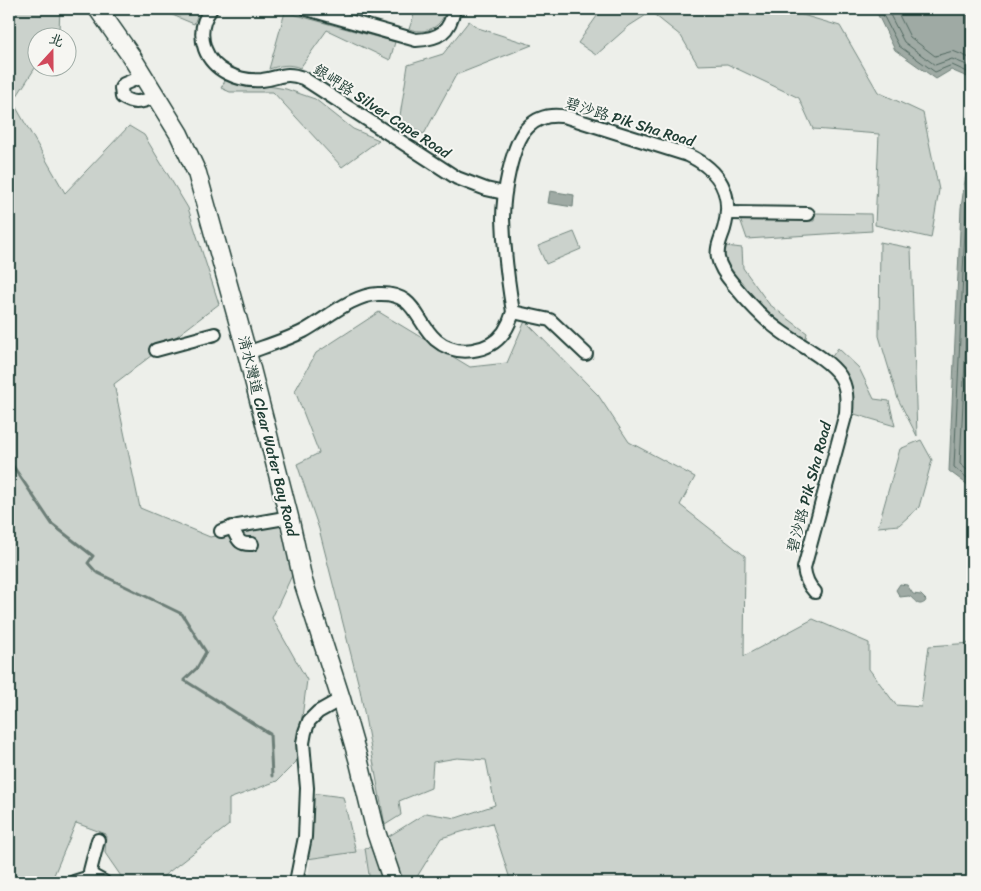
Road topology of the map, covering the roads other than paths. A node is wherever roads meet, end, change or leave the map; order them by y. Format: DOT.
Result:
graph roads {
  1 [pos="98,9"];
  2 [pos="211,9"];
  3 [pos="308,9"];
  4 [pos="454,9"];
  5 [pos="143,76"];
  6 [pos="156,97"];
  7 [pos="504,193"];
  8 [pos="728,212"];
  9 [pos="808,214"];
  10 [pos="513,312"];
  11 [pos="215,334"];
  12 [pos="156,350"];
  13 [pos="247,353"];
  14 [pos="586,354"];
  15 [pos="279,519"];
  16 [pos="252,544"];
  17 [pos="815,592"];
  18 [pos="341,699"];
  19 [pos="98,840"];
  20 [pos="93,876"];
  21 [pos="74,882"];
  22 [pos="104,882"];
  23 [pos="296,882"];
  24 [pos="393,882"];
  1 -- 5 [label="main road, 清水灣道 Clear Water Bay Road"];
  2 -- 7 [label="street, 銀岬路 Silver Cape Road"];
  3 -- 4 [label="street"];
  5 -- 6 [label="main road, 清水灣道 Clear Water Bay Road"];
  5 -- 6 [label="street"];
  6 -- 13 [label="main road, 清水灣道 Clear Water Bay Road"];
  7 -- 8 [label="street, 碧沙路 Pik Sha Road"];
  7 -- 10 [label="street, 碧沙路 Pik Sha Road"];
  8 -- 9 [label="street"];
  8 -- 17 [label="street, 碧沙路 Pik Sha Road"];
  10 -- 13 [label="street"];
  10 -- 14 [label="street"];
  11 -- 12 [label="street"];
  13 -- 18 [label="main road, 清水灣道 Clear Water Bay Road"];
  15 -- 16 [label="street"];
  18 -- 23 [label="street"];
  18 -- 24 [label="main road, 清水灣道 Clear Water Bay Road"];
  19 -- 20 [label="street"];
  20 -- 21 [label="street"];
  20 -- 22 [label="street"];
}
